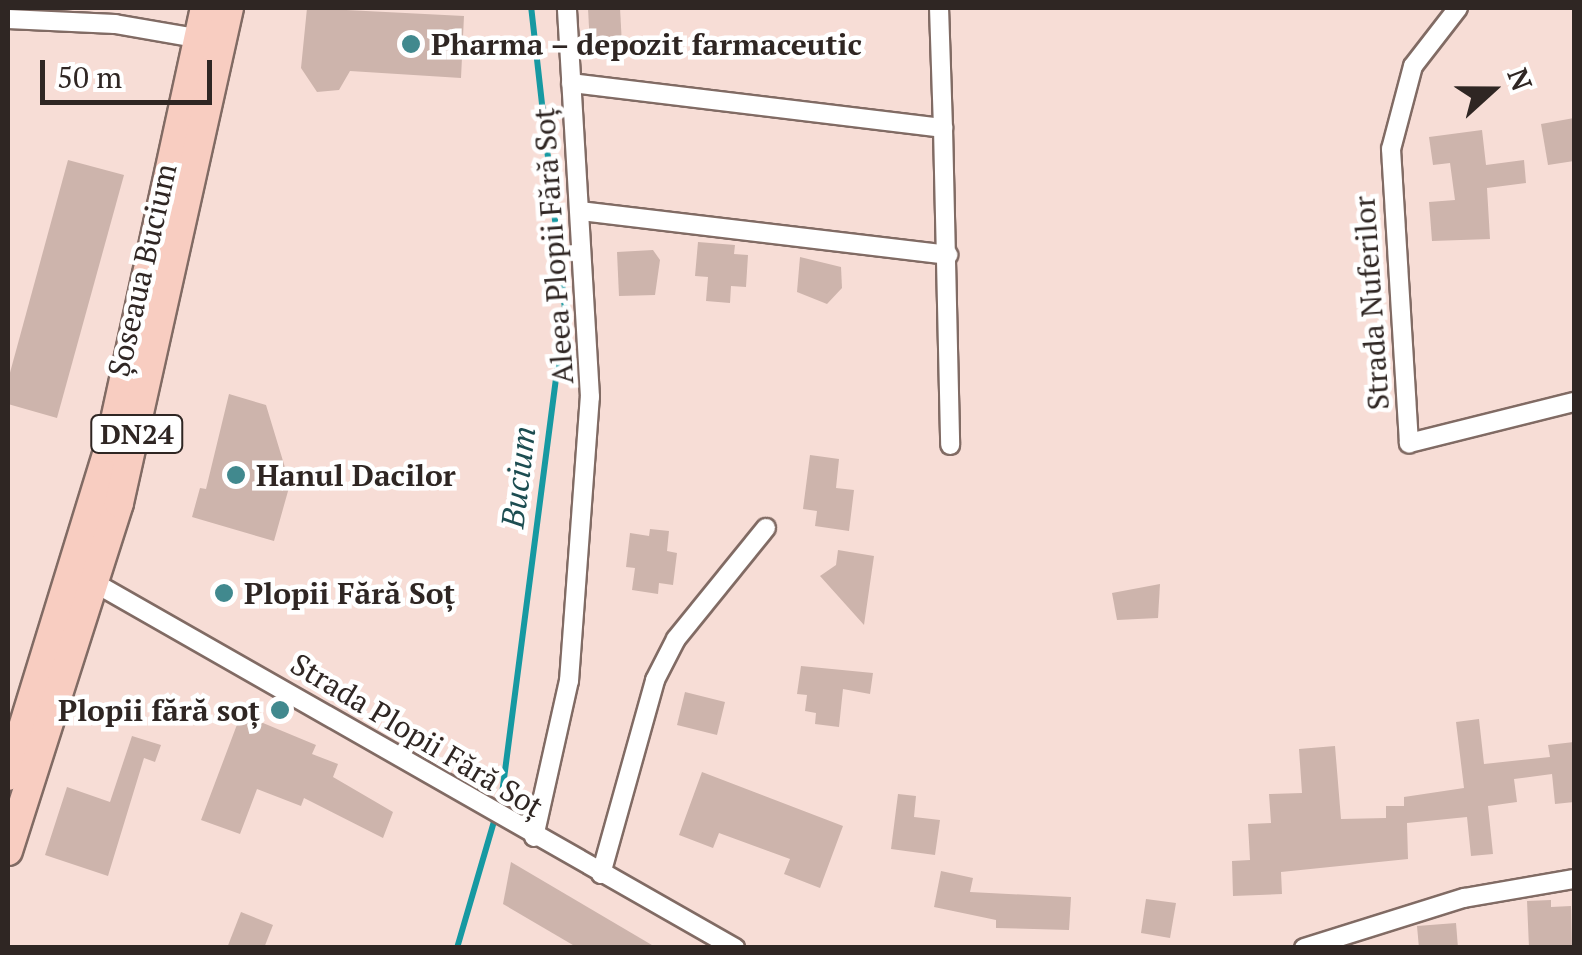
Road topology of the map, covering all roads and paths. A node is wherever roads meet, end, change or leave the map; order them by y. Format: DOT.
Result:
graph roads {
  1 [pos="205,8"];
  2 [pos="229,8"];
  3 [pos="567,8"];
  4 [pos="939,8"];
  5 [pos="1458,8"];
  6 [pos="8,20"];
  7 [pos="211,41"];
  8 [pos="570,83"];
  9 [pos="943,128"];
  10 [pos="580,210"];
  11 [pos="948,255"];
  12 [pos="1574,402"];
  13 [pos="950,444"];
  14 [pos="766,528"];
  15 [pos="82,577"];
  16 [pos="8,776"];
  17 [pos="534,836"];
  18 [pos="8,851"];
  19 [pos="601,874"];
  20 [pos="1574,879"];
  21 [pos="734,948"];
  22 [pos="1304,948"];
  1 -- 7 [label="main road, Șoseaua Bucium / DN24"];
  2 -- 7 [label="main road, Șoseaua Bucium / DN24"];
  3 -- 8 [label="street, Aleea Plopii Fără Soț"];
  4 -- 9 [label="street"];
  5 -- 12 [label="street, Strada Nuferilor"];
  6 -- 7 [label="street"];
  7 -- 15 [label="main road, Șoseaua Bucium / DN24"];
  8 -- 9 [label="street"];
  8 -- 10 [label="street, Aleea Plopii Fără Soț"];
  9 -- 11 [label="street"];
  10 -- 11 [label="street"];
  10 -- 17 [label="street, Aleea Plopii Fără Soț"];
  11 -- 13 [label="street"];
  14 -- 19 [label="street"];
  15 -- 16 [label="main road, Șoseaua Bucium / DN24"];
  15 -- 17 [label="street, Strada Plopii Fără Soț"];
  15 -- 18 [label="main road, Șoseaua Bucium / DN24"];
  17 -- 19 [label="street, Strada Plopii Fără Soț"];
  19 -- 21 [label="street, Strada Plopii Fără Soț"];
  20 -- 22 [label="street"];
}
